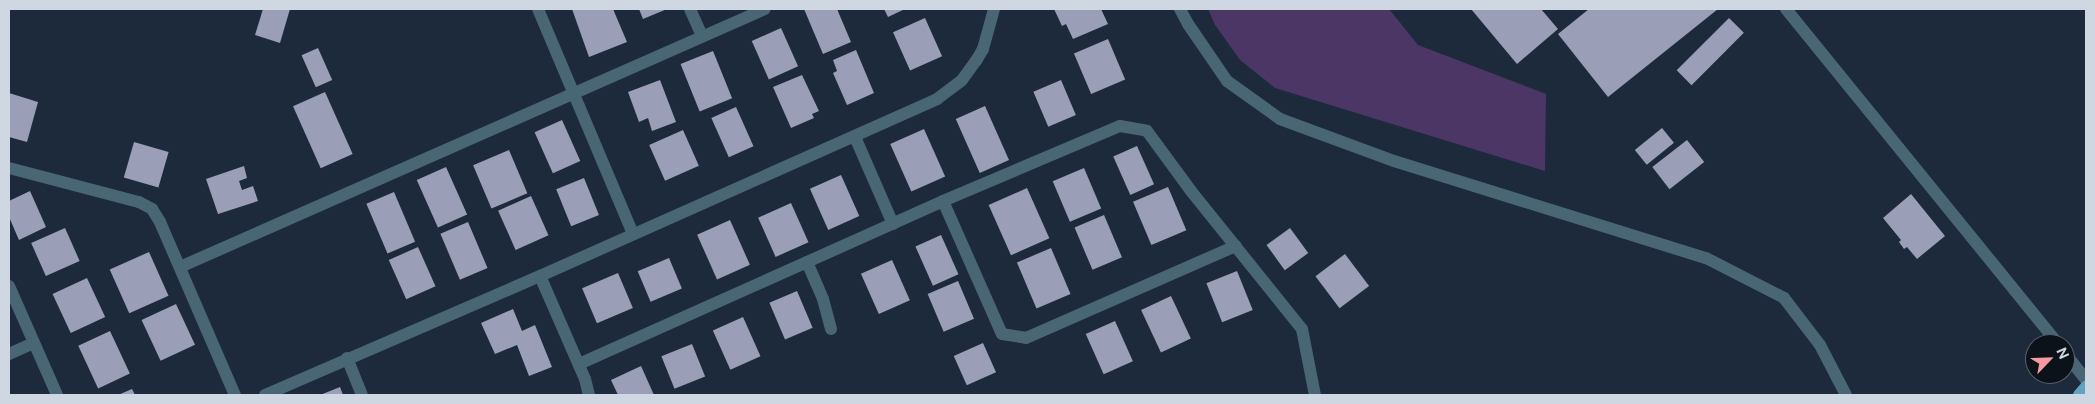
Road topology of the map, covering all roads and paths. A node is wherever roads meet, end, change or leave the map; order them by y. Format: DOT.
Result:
graph roads {
  1 [pos="538,9"];
  2 [pos="690,9"];
  3 [pos="765,9"];
  4 [pos="994,9"];
  5 [pos="1180,9"];
  6 [pos="1786,9"];
  7 [pos="702,36"];
  8 [pos="573,95"];
  9 [pos="855,137"];
  10 [pos="9,168"];
  11 [pos="943,201"];
  12 [pos="893,224"];
  13 [pos="633,234"];
  14 [pos="1236,246"];
  15 [pos="807,262"];
  16 [pos="180,267"];
  17 [pos="540,276"];
  18 [pos="9,286"];
  19 [pos="831,329"];
  20 [pos="2050,334"];
  21 [pos="34,343"];
  22 [pos="9,354"];
  23 [pos="346,358"];
  24 [pos="579,364"];
  25 [pos="2075,366"];
  26 [pos="2086,380"];
  27 [pos="2086,387"];
  28 [pos="57,395"];
  29 [pos="235,395"];
  30 [pos="265,395"];
  31 [pos="362,395"];
  32 [pos="589,395"];
  33 [pos="1315,395"];
  34 [pos="1846,395"];
  35 [pos="2079,395"];
  1 -- 8 [label="street"];
  2 -- 7 [label="street"];
  3 -- 7 [label="street"];
  4 -- 9 [label="street"];
  5 -- 34 [label="street"];
  6 -- 20 [label="street"];
  7 -- 8 [label="street"];
  8 -- 13 [label="street"];
  8 -- 16 [label="street"];
  9 -- 12 [label="street"];
  9 -- 13 [label="street"];
  10 -- 16 [label="street"];
  11 -- 12 [label="street"];
  11 -- 14 [label="street"];
  11 -- 14 [label="street"];
  12 -- 15 [label="street"];
  13 -- 17 [label="street"];
  14 -- 33 [label="street"];
  15 -- 19 [label="street"];
  15 -- 24 [label="street"];
  16 -- 29 [label="street"];
  17 -- 23 [label="street"];
  17 -- 24 [label="street"];
  18 -- 21 [label="street"];
  21 -- 22 [label="street"];
  21 -- 28 [label="street"];
  23 -- 30 [label="street"];
  23 -- 31 [label="street"];
  24 -- 32 [label="street"];
  25 -- 26 [label="street"];
  27 -- 35 [label="main road"];
}
